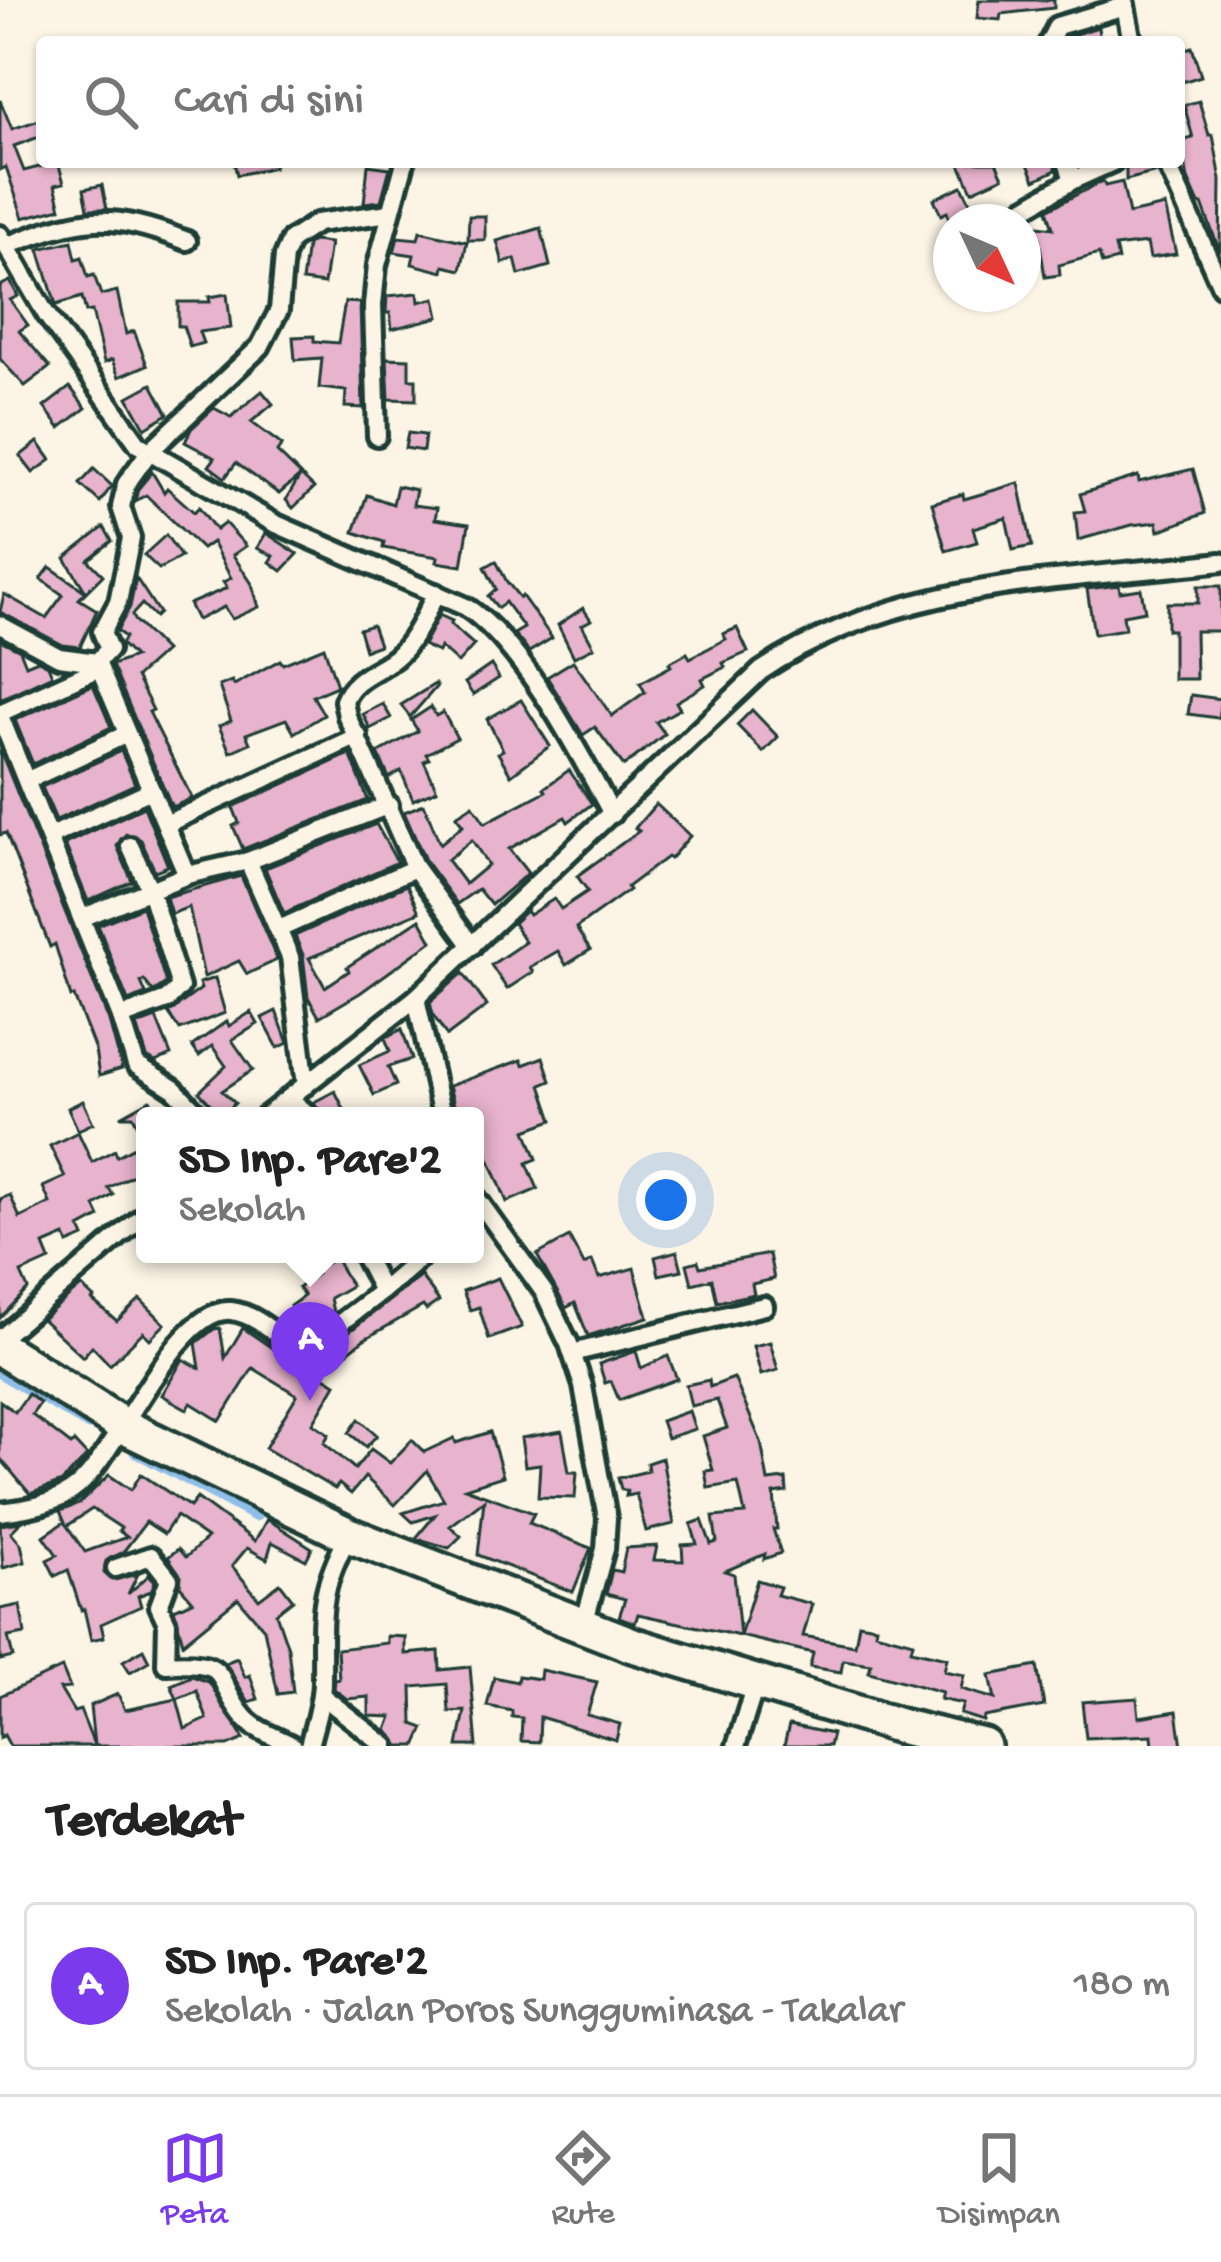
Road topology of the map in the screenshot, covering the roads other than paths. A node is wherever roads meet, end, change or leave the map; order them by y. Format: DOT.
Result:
graph roads {
  1 [pos="1124,3"];
  2 [pos="1052,36"];
  3 [pos="1131,36"];
  4 [pos="403,168"];
  5 [pos="1169,168"];
  6 [pos="1070,171"];
  7 [pos="1026,204"];
  8 [pos="390,213"];
  9 [pos="3,241"];
  10 [pos="187,241"];
  11 [pos="1221,286"];
  12 [pos="377,436"];
  13 [pos="149,452"];
  14 [pos="1221,562"];
  15 [pos="436,593"];
  16 [pos="1,626"];
  17 [pos="98,665"];
  18 [pos="0,714"];
  19 [pos="127,734"];
  20 [pos="358,736"];
  21 [pos="28,780"];
  22 [pos="151,790"];
  23 [pos="389,805"];
  24 [pos="612,814"];
  25 [pos="166,824"];
  26 [pos="50,837"];
  27 [pos="130,846"];
  28 [pos="248,861"];
  29 [pos="415,868"];
  30 [pos="187,875"];
  31 [pos="150,890"];
  32 [pos="84,917"];
  33 [pos="279,929"];
  34 [pos="472,946"];
  35 [pos="416,998"];
  36 [pos="121,1017"];
  37 [pos="306,1085"];
  38 [pos="289,1098"];
  39 [pos="191,1107"];
  40 [pos="278,1107"];
  41 [pos="300,1107"];
  42 [pos="440,1107"];
  43 [pos="484,1213"];
  44 [pos="136,1222"];
  45 [pos="368,1263"];
  46 [pos="415,1263"];
  47 [pos="382,1291"];
  48 [pos="764,1306"];
  49 [pos="0,1339"];
  50 [pos="0,1348"];
  51 [pos="572,1353"];
  52 [pos="118,1436"];
  53 [pos="0,1512"];
  54 [pos="340,1552"];
  55 [pos="116,1568"];
  56 [pos="583,1628"];
  57 [pos="756,1683"];
  58 [pos="321,1695"];
  59 [pos="901,1736"];
  60 [pos="293,1746"];
  61 [pos="309,1746"];
  62 [pos="386,1746"];
  63 [pos="736,1746"];
  64 [pos="983,1746"];
  1 -- 2 [label="street"];
  1 -- 3 [label="street"];
  4 -- 8 [label="street"];
  5 -- 11 [label="street"];
  6 -- 7 [label="street"];
  8 -- 12 [label="street"];
  8 -- 13 [label="street"];
  9 -- 10 [label="street"];
  9 -- 13 [label="street"];
  13 -- 15 [label="street"];
  13 -- 17 [label="street"];
  14 -- 24 [label="street"];
  15 -- 20 [label="street"];
  15 -- 24 [label="street"];
  16 -- 17 [label="street"];
  17 -- 18 [label="street"];
  17 -- 19 [label="street"];
  18 -- 21 [label="street"];
  19 -- 21 [label="street"];
  19 -- 22 [label="street"];
  20 -- 23 [label="street"];
  20 -- 25 [label="street"];
  21 -- 26 [label="street"];
  22 -- 25 [label="street"];
  22 -- 26 [label="street"];
  23 -- 28 [label="street"];
  23 -- 29 [label="street"];
  24 -- 34 [label="street"];
  25 -- 30 [label="street"];
  26 -- 32 [label="street"];
  27 -- 31 [label="street"];
  28 -- 30 [label="street"];
  28 -- 33 [label="street"];
  29 -- 33 [label="street"];
  29 -- 34 [label="street"];
  30 -- 31 [label="street"];
  31 -- 32 [label="street"];
  31 -- 36 [label="street"];
  32 -- 36 [label="street"];
  33 -- 37 [label="street"];
  34 -- 35 [label="street"];
  35 -- 37 [label="street"];
  35 -- 42 [label="street"];
  36 -- 39 [label="street"];
  37 -- 38 [label="street"];
  38 -- 40 [label="street"];
  38 -- 41 [label="street"];
  43 -- 51 [label="street"];
  44 -- 49 [label="street"];
  45 -- 47 [label="street"];
  46 -- 47 [label="street"];
  47 -- 52 [label="street"];
  48 -- 51 [label="street"];
  50 -- 52 [label="highway"];
  51 -- 56 [label="street"];
  52 -- 53 [label="street"];
  52 -- 54 [label="highway"];
  54 -- 56 [label="highway"];
  54 -- 58 [label="street"];
  55 -- 60 [label="street"];
  56 -- 57 [label="highway"];
  57 -- 59 [label="highway"];
  57 -- 63 [label="street"];
  58 -- 61 [label="street"];
  58 -- 62 [label="street"];
  59 -- 64 [label="highway"];
}
